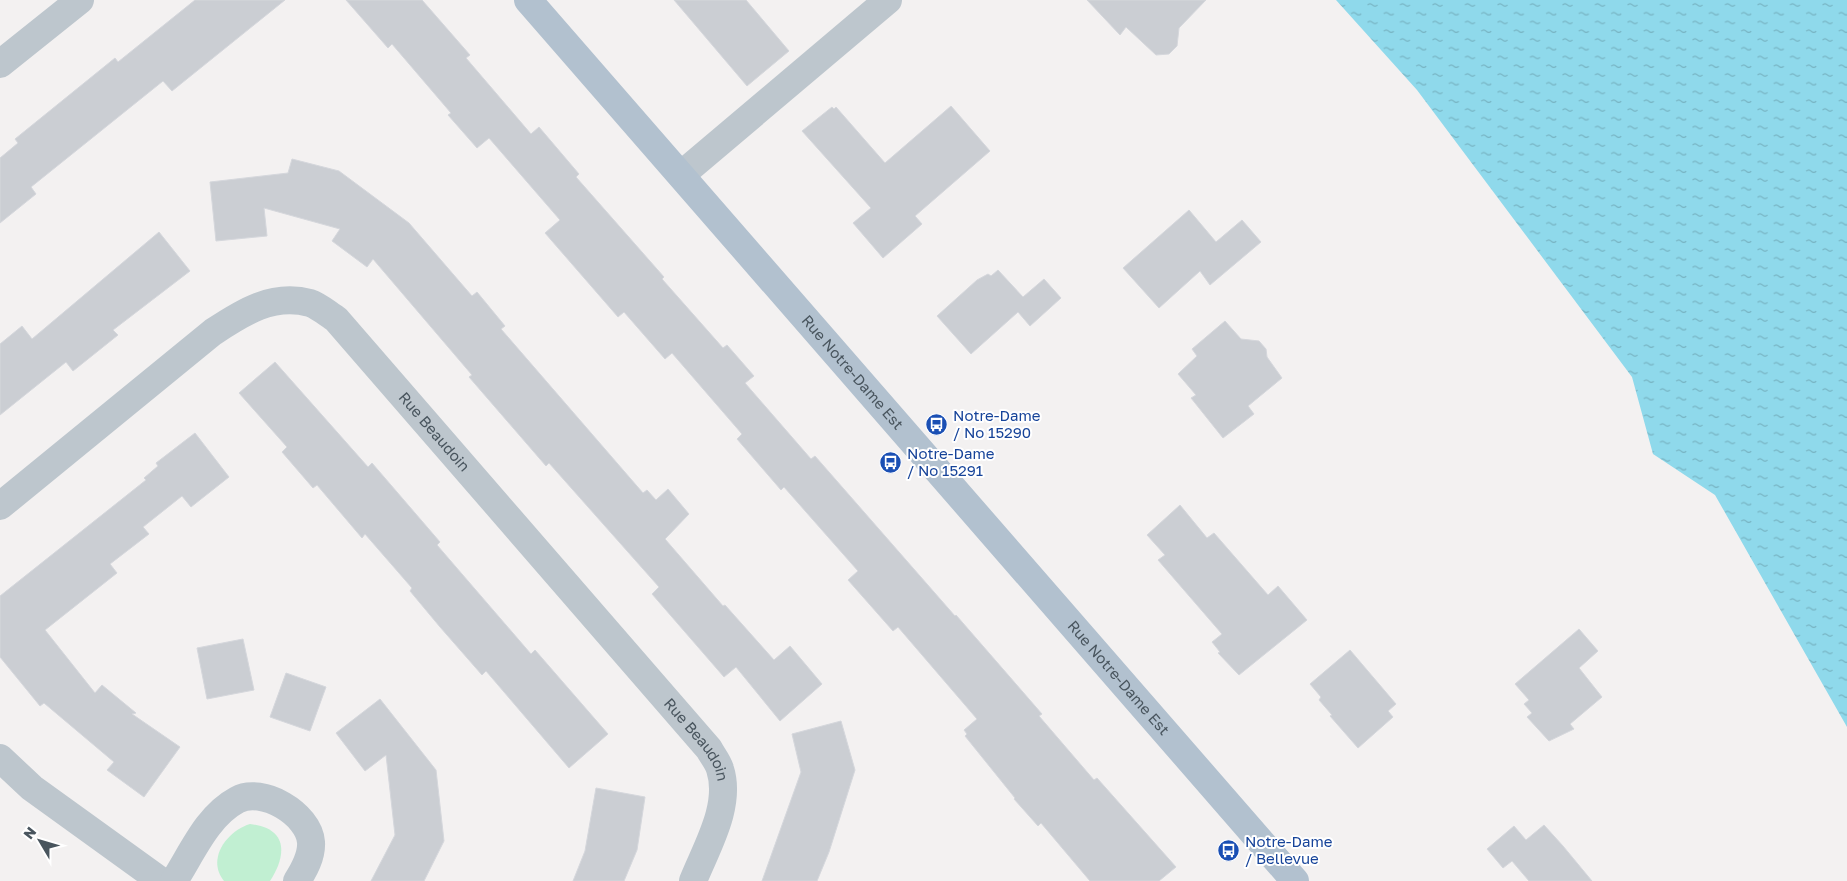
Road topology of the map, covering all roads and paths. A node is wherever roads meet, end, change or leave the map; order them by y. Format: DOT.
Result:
graph roads {
  1 [pos="80,0"];
  2 [pos="528,0"];
  3 [pos="888,0"];
  4 [pos="0,64"];
  5 [pos="681,175"];
  6 [pos="0,506"];
  7 [pos="0,758"];
  8 [pos="1291,880"];
  9 [pos="161,881"];
  10 [pos="174,881"];
  11 [pos="297,881"];
  12 [pos="693,881"];
  1 -- 4 [label="street"];
  2 -- 5 [label="main road, Rue Notre-Dame Est"];
  3 -- 5 [label="street"];
  5 -- 8 [label="main road, Rue Notre-Dame Est"];
  6 -- 12 [label="street, Rue Beaudoin"];
  7 -- 9 [label="street"];
  10 -- 11 [label="street"];
}
